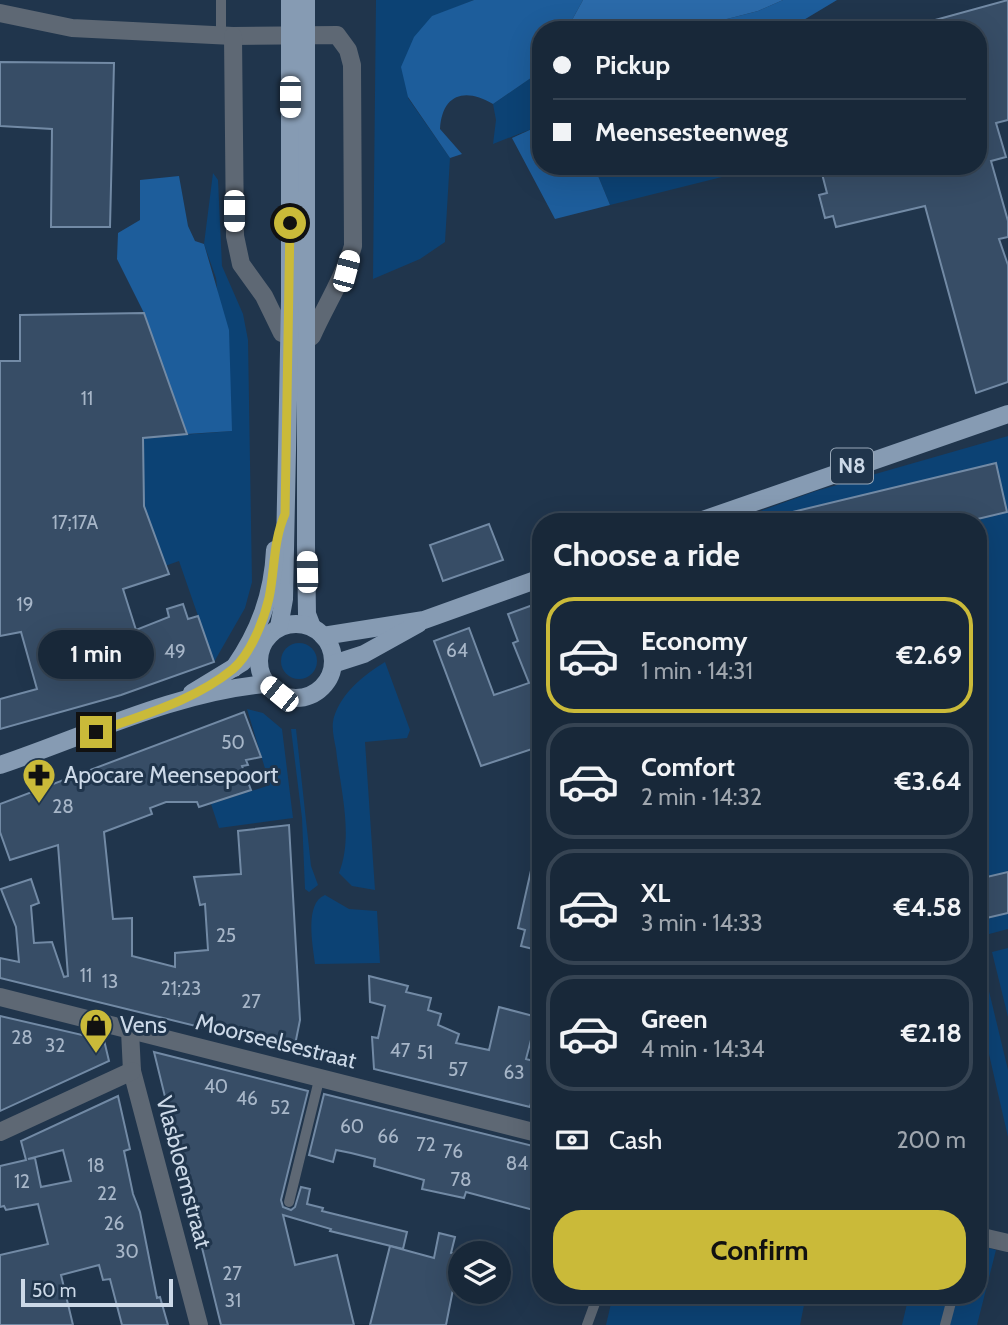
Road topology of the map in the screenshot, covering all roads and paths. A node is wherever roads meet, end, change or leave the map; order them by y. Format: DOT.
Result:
graph roads {
  1 [pos="221,0"];
  2 [pos="290,0"];
  3 [pos="306,0"];
  4 [pos="0,13"];
  5 [pos="227,36"];
  6 [pos="298,146"];
  7 [pos="298,338"];
  8 [pos="1008,414"];
  9 [pos="723,513"];
  10 [pos="285,514"];
  11 [pos="532,581"];
  12 [pos="424,620"];
  13 [pos="279,627"];
  14 [pos="318,631"];
  15 [pos="260,650"];
  16 [pos="333,664"];
  17 [pos="234,668"];
  18 [pos="266,684"];
  19 [pos="173,704"];
  20 [pos="0,765"];
  21 [pos="0,997"];
  22 [pos="130,1031"];
  23 [pos="132,1071"];
  24 [pos="320,1076"];
  25 [pos="0,1132"];
  26 [pos="532,1132"];
  27 [pos="289,1202"];
  28 [pos="987,1238"];
  29 [pos="1008,1243"];
  30 [pos="595,1304"];
  31 [pos="951,1304"];
  32 [pos="199,1325"];
  33 [pos="587,1325"];
  34 [pos="945,1325"];
  1 -- 5 [label="lane"];
  2 -- 6 [label="main road"];
  3 -- 6 [label="main road"];
  4 -- 5 [label="street"];
  5 -- 7 [label="street"];
  5 -- 7 [label="street"];
  6 -- 7 [label="main road"];
  7 -- 10 [label="main road"];
  7 -- 14 [label="main road"];
  8 -- 9 [label="main road, N8"];
  10 -- 13 [label="main road"];
  10 -- 17 [label="main road"];
  11 -- 12 [label="main road"];
  12 -- 14 [label="main road"];
  12 -- 16 [label="main road"];
  13 -- 14 [label="main road"];
  13 -- 15 [label="main road"];
  14 -- 16 [label="main road"];
  15 -- 17 [label="main road"];
  15 -- 18 [label="main road"];
  16 -- 18 [label="main road"];
  17 -- 19 [label="main road"];
  18 -- 19 [label="main road"];
  19 -- 20 [label="main road"];
  21 -- 22 [label="street, Moorseelsestraat"];
  22 -- 23 [label="street, Vlasbloemstraat"];
  22 -- 24 [label="street, Moorseelsestraat"];
  23 -- 25 [label="street"];
  23 -- 32 [label="street, Vlasbloemstraat"];
  24 -- 26 [label="street, Moorseelsestraat"];
  24 -- 27 [label="lane"];
  28 -- 29 [label="street"];
  30 -- 33 [label="lane"];
  31 -- 34 [label="lane"];
}
